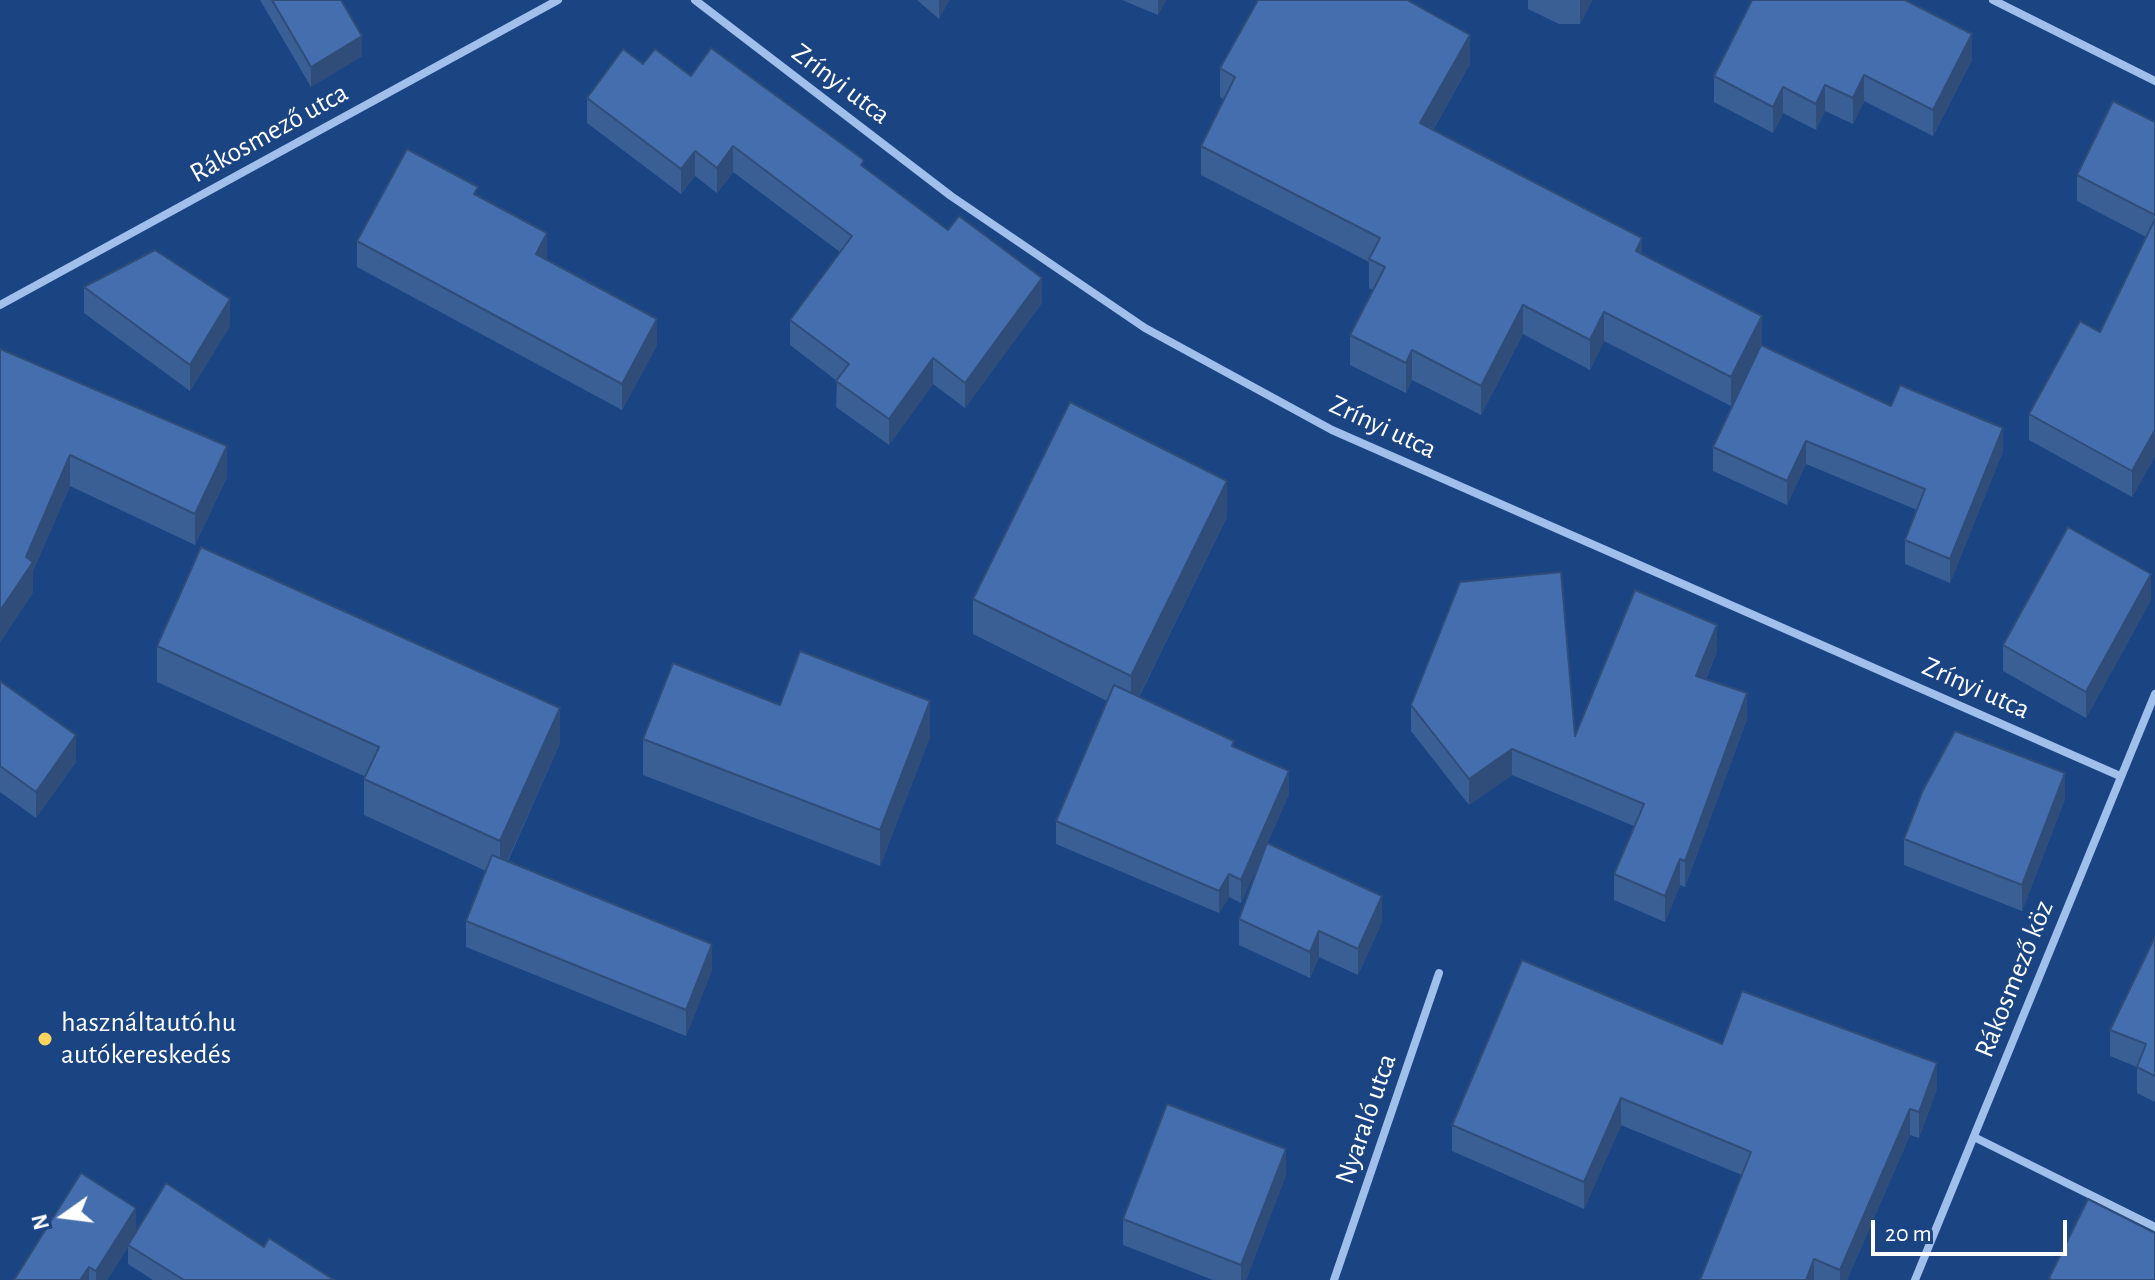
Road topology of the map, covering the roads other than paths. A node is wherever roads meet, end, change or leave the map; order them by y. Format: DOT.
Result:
graph roads {
  1 [pos="558,0"];
  2 [pos="695,0"];
  3 [pos="1993,0"];
  4 [pos="2155,81"];
  5 [pos="0,305"];
  6 [pos="2155,694"];
  7 [pos="2120,776"];
  8 [pos="1439,973"];
  9 [pos="1974,1137"];
  10 [pos="2155,1227"];
  11 [pos="1334,1280"];
  12 [pos="1915,1280"];
  1 -- 5 [label="street, Rákosmező utca"];
  2 -- 7 [label="street, Zrínyi utca"];
  3 -- 4 [label="street"];
  6 -- 7 [label="street, Rákosmező köz"];
  7 -- 9 [label="street, Rákosmező köz"];
  8 -- 11 [label="street, Nyaraló utca"];
  9 -- 10 [label="street"];
  9 -- 12 [label="street, Rákosmező köz"];
}
